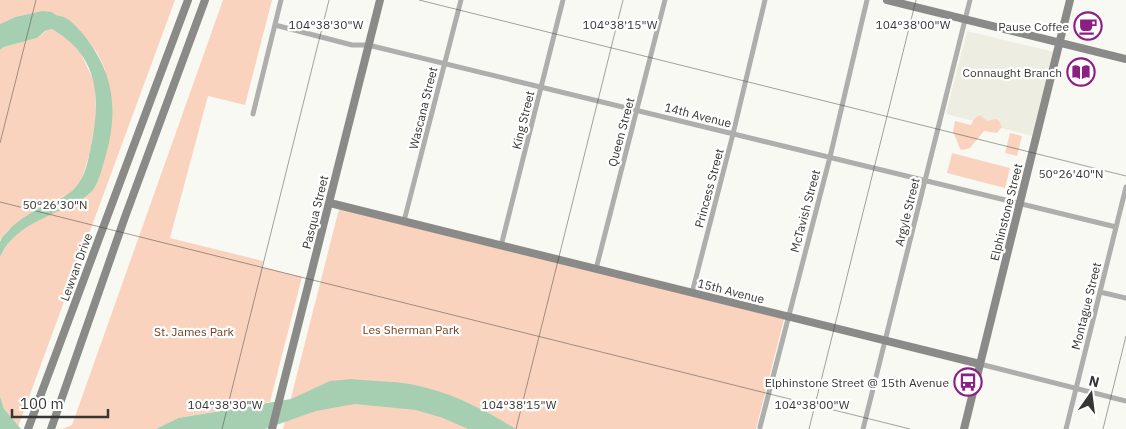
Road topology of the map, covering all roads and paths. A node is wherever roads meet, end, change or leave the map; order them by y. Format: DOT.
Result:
graph roads {
  1 [pos="188,0"];
  2 [pos="205,0"];
  3 [pos="281,0"];
  4 [pos="380,0"];
  5 [pos="461,0"];
  6 [pos="563,0"];
  7 [pos="665,0"];
  8 [pos="766,0"];
  9 [pos="867,0"];
  10 [pos="887,0"];
  11 [pos="970,0"];
  12 [pos="1070,0"];
  13 [pos="965,19"];
  14 [pos="275,25"];
  15 [pos="1060,43"];
  16 [pos="368,45"];
  17 [pos="1126,59"];
  18 [pos="445,63"];
  19 [pos="541,87"];
  20 [pos="637,110"];
  21 [pos="253,114"];
  22 [pos="733,134"];
  23 [pos="830,157"];
  24 [pos="925,180"];
  25 [pos="1126,187"];
  26 [pos="330,203"];
  27 [pos="1020,204"];
  28 [pos="404,222"];
  29 [pos="1116,227"];
  30 [pos="501,246"];
  31 [pos="596,269"];
  32 [pos="1100,292"];
  33 [pos="692,293"];
  34 [pos="1126,298"];
  35 [pos="788,316"];
  36 [pos="885,341"];
  37 [pos="980,364"];
  38 [pos="1076,388"];
  39 [pos="1126,401"];
  40 [pos="52,427"];
  41 [pos="760,427"];
  42 [pos="28,429"];
  43 [pos="272,429"];
  44 [pos="863,429"];
  45 [pos="964,429"];
  46 [pos="1066,429"];
  1 -- 42 [label="street, Lewvan Drive"];
  2 -- 40 [label="street"];
  3 -- 14 [label="street"];
  4 -- 16 [label="street, Pasqua Street"];
  5 -- 18 [label="street, Wascana Street"];
  6 -- 19 [label="street, King Street"];
  7 -- 20 [label="street, Queen Street"];
  8 -- 22 [label="street, Princess Street"];
  9 -- 23 [label="street, McTavish Street"];
  10 -- 13 [label="street"];
  11 -- 13 [label="street, Argyle Street"];
  12 -- 15 [label="street, Elphinstone Street"];
  13 -- 15 [label="street"];
  13 -- 24 [label="street, Argyle Street"];
  14 -- 16 [label="street, 14th Avenue"];
  14 -- 21 [label="street"];
  15 -- 17 [label="street"];
  15 -- 27 [label="street, Elphinstone Street"];
  16 -- 18 [label="street, 14th Avenue"];
  16 -- 26 [label="street, Pasqua Street"];
  18 -- 19 [label="street, 14th Avenue"];
  18 -- 28 [label="street, Wascana Street"];
  19 -- 20 [label="street, 14th Avenue"];
  19 -- 30 [label="street, King Street"];
  20 -- 22 [label="street, 14th Avenue"];
  20 -- 31 [label="street, Queen Street"];
  22 -- 23 [label="street, 14th Avenue"];
  22 -- 33 [label="street, Princess Street"];
  23 -- 24 [label="street, 14th Avenue"];
  23 -- 35 [label="street, McTavish Street"];
  24 -- 27 [label="street, 14th Avenue"];
  24 -- 36 [label="street, Argyle Street"];
  25 -- 29 [label="street, Montague Street"];
  26 -- 28 [label="street, 15th Avenue"];
  26 -- 43 [label="street, Pasqua Street"];
  27 -- 29 [label="street, 14th Avenue"];
  27 -- 37 [label="street, Elphinstone Street"];
  28 -- 30 [label="street, 15th Avenue"];
  29 -- 32 [label="street, Montague Street"];
  30 -- 31 [label="street, 15th Avenue"];
  31 -- 33 [label="street, 15th Avenue"];
  32 -- 34 [label="street"];
  32 -- 38 [label="street, Montague Street"];
  33 -- 35 [label="street, 15th Avenue"];
  35 -- 36 [label="street, 15th Avenue"];
  35 -- 41 [label="street, McTavish Street"];
  36 -- 37 [label="street, 15th Avenue"];
  36 -- 44 [label="street, Argyle Street"];
  37 -- 38 [label="street, 15th Avenue"];
  37 -- 45 [label="street, Elphinstone Street"];
  38 -- 39 [label="street, 15th Avenue"];
  38 -- 46 [label="street, Montague Street"];
}
